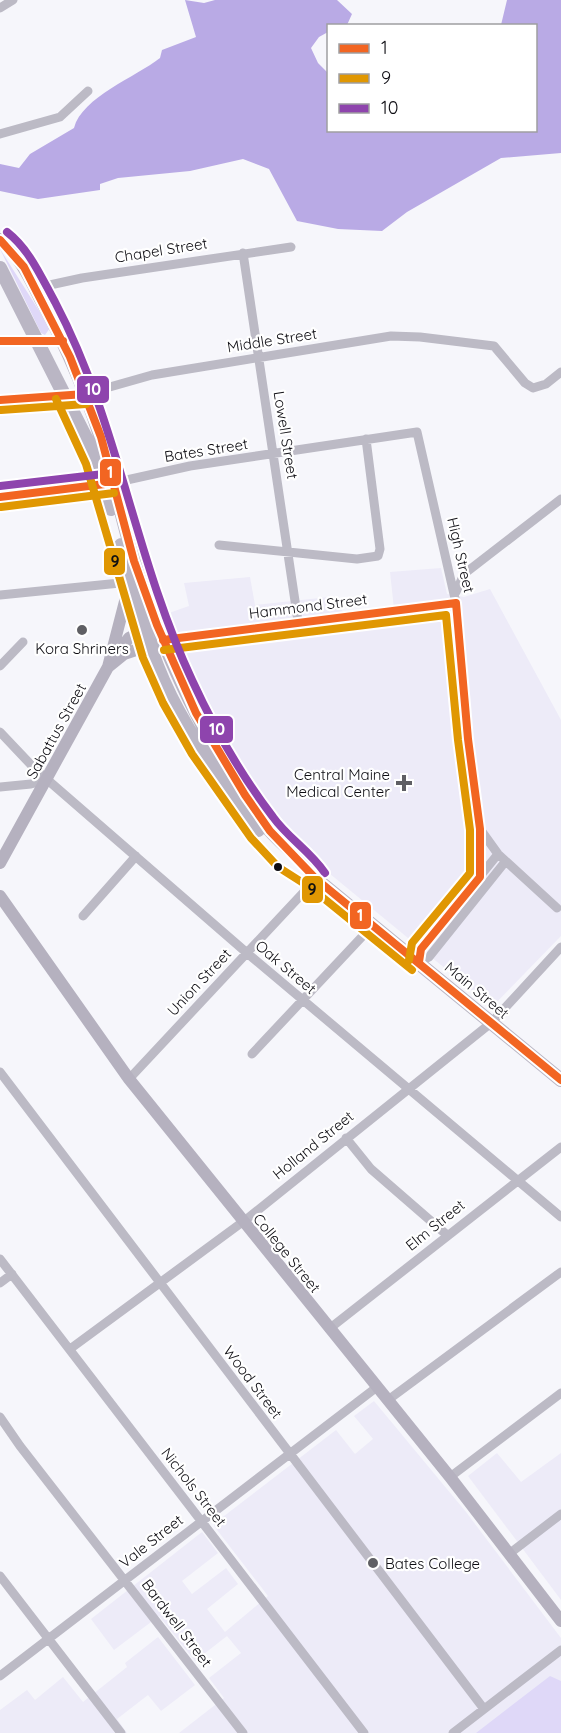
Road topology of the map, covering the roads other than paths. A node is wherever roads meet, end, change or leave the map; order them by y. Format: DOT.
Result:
graph roads {
  1 [pos="13,0"];
  2 [pos="0,8"];
  3 [pos="88,91"];
  4 [pos="0,134"];
  5 [pos="0,240"];
  6 [pos="291,247"];
  7 [pos="243,253"];
  8 [pos="0,268"];
  9 [pos="36,288"];
  10 [pos="0,341"];
  11 [pos="38,341"];
  12 [pos="63,341"];
  13 [pos="258,358"];
  14 [pos="561,372"];
  15 [pos="64,394"];
  16 [pos="86,394"];
  17 [pos="0,400"];
  18 [pos="417,432"];
  19 [pos="366,439"];
  20 [pos="274,454"];
  21 [pos="108,484"];
  22 [pos="0,497"];
  23 [pos="561,499"];
  24 [pos="219,545"];
  25 [pos="289,553"];
  26 [pos="130,582"];
  27 [pos="0,595"];
  28 [pos="456,603"];
  29 [pos="298,621"];
  30 [pos="151,628"];
  31 [pos="23,642"];
  32 [pos="157,643"];
  33 [pos="0,666"];
  34 [pos="108,667"];
  35 [pos="0,732"];
  36 [pos="47,780"];
  37 [pos="0,787"];
  38 [pos="480,829"];
  39 [pos="136,856"];
  40 [pos="502,858"];
  41 [pos="0,863"];
  42 [pos="480,877"];
  43 [pos="316,879"];
  44 [pos="0,896"];
  45 [pos="557,909"];
  46 [pos="83,916"];
  47 [pos="373,925"];
  48 [pos="561,947"];
  49 [pos="247,953"];
  50 [pos="419,962"];
  51 [pos="302,1000"];
  52 [pos="491,1023"];
  53 [pos="252,1054"];
  54 [pos="0,1072"];
  55 [pos="129,1079"];
  56 [pos="561,1080"];
  57 [pos="407,1088"];
  58 [pos="346,1138"];
  59 [pos="561,1147"];
  60 [pos="516,1180"];
  61 [pos="561,1217"];
  62 [pos="241,1221"];
  63 [pos="447,1235"];
  64 [pos="0,1259"];
  65 [pos="561,1272"];
  66 [pos="12,1275"];
  67 [pos="159,1282"];
  68 [pos="0,1284"];
  69 [pos="330,1329"];
  70 [pos="70,1349"];
  71 [pos="377,1387"];
  72 [pos="561,1393"];
  73 [pos="388,1400"];
  74 [pos="0,1417"];
  75 [pos="288,1453"];
  76 [pos="450,1477"];
  77 [pos="561,1514"];
  78 [pos="202,1521"];
  79 [pos="509,1554"];
  80 [pos="0,1576"];
  81 [pos="126,1580"];
  82 [pos="561,1621"];
  83 [pos="49,1638"];
  84 [pos="561,1650"];
  85 [pos="0,1676"];
  86 [pos="484,1709"];
  87 [pos="121,1733"];
  88 [pos="243,1733"];
  89 [pos="364,1733"];
  90 [pos="453,1733"];
  1 -- 2 [label="street"];
  3 -- 4 [label="street"];
  5 -- 9 [label="highway, Main Street"];
  6 -- 7 [label="street, Chapel Street"];
  7 -- 9 [label="street, Chapel Street"];
  7 -- 13 [label="street, Lowell Street"];
  8 -- 11 [label="highway, Main Street"];
  9 -- 12 [label="highway, Main Street"];
  10 -- 11 [label="street"];
  11 -- 12 [label="street"];
  11 -- 15 [label="highway, Main Street"];
  12 -- 16 [label="highway, Main Street"];
  13 -- 14 [label="street, Middle Street"];
  13 -- 16 [label="street, Middle Street"];
  13 -- 20 [label="street, Lowell Street"];
  15 -- 16 [label="street, Middle Street"];
  15 -- 17 [label="street, Middle Street"];
  15 -- 21 [label="highway, Main Street"];
  16 -- 21 [label="highway, Main Street"];
  18 -- 19 [label="street, Bates Street"];
  18 -- 28 [label="street, High Street"];
  19 -- 20 [label="street, Bates Street"];
  19 -- 25 [label="street"];
  20 -- 21 [label="street, Bates Street"];
  20 -- 25 [label="street, Lowell Street"];
  21 -- 22 [label="street, Bates Street"];
  21 -- 26 [label="highway, Main Street"];
  21 -- 30 [label="highway, Main Street"];
  23 -- 28 [label="street"];
  24 -- 25 [label="street"];
  25 -- 29 [label="street, Lowell Street"];
  26 -- 27 [label="street"];
  26 -- 30 [label="highway, Main Street"];
  26 -- 34 [label="main road"];
  28 -- 29 [label="street, Hammond Street"];
  28 -- 38 [label="street, High Street"];
  29 -- 32 [label="street, Hammond Street"];
  30 -- 32 [label="highway, Main Street"];
  30 -- 34 [label="main road"];
  31 -- 33 [label="street"];
  32 -- 34 [label="main road, Sabattus Street"];
  32 -- 43 [label="highway, Main Street"];
  34 -- 36 [label="main road, Sabattus Street"];
  35 -- 36 [label="street, Oak Street"];
  36 -- 37 [label="street"];
  36 -- 39 [label="street, Oak Street"];
  36 -- 41 [label="main road, Sabattus Street"];
  38 -- 40 [label="street, High Street"];
  38 -- 42 [label="street, High Street"];
  39 -- 46 [label="street"];
  39 -- 49 [label="street, Oak Street"];
  40 -- 42 [label="street"];
  40 -- 45 [label="street, High Street"];
  40 -- 50 [label="street"];
  42 -- 50 [label="street"];
  43 -- 47 [label="highway, Main Street"];
  43 -- 49 [label="street, Union Street"];
  44 -- 55 [label="main road, College Street"];
  47 -- 50 [label="highway, Main Street"];
  47 -- 51 [label="street"];
  48 -- 52 [label="street, Holland Street"];
  49 -- 51 [label="street, Oak Street"];
  49 -- 55 [label="street, Union Street"];
  50 -- 52 [label="highway, Main Street"];
  51 -- 53 [label="street"];
  51 -- 57 [label="street, Oak Street"];
  52 -- 56 [label="highway, Main Street"];
  52 -- 57 [label="street, Holland Street"];
  54 -- 67 [label="street, Wood Street"];
  55 -- 62 [label="main road, College Street"];
  57 -- 58 [label="street, Holland Street"];
  57 -- 60 [label="street, Oak Street"];
  58 -- 62 [label="street, Holland Street"];
  58 -- 63 [label="street"];
  59 -- 60 [label="street, Elm Street"];
  60 -- 61 [label="street, Oak Street"];
  60 -- 63 [label="street, Elm Street"];
  62 -- 67 [label="street, Holland Street"];
  62 -- 69 [label="main road, College Street"];
  63 -- 69 [label="street, Elm Street"];
  64 -- 66 [label="street, Nichols Street"];
  65 -- 73 [label="street"];
  66 -- 68 [label="street"];
  66 -- 70 [label="street, Nichols Street"];
  67 -- 70 [label="street, Holland Street"];
  67 -- 75 [label="street, Wood Street"];
  69 -- 71 [label="main road, College Street"];
  70 -- 78 [label="street, Nichols Street"];
  71 -- 73 [label="main road, College Street"];
  71 -- 75 [label="street, Vale Street"];
  72 -- 76 [label="street"];
  73 -- 76 [label="main road, College Street"];
  74 -- 81 [label="street, Bardwell Street"];
  75 -- 78 [label="street, Vale Street"];
  75 -- 86 [label="street, Wood Street"];
  76 -- 79 [label="main road, College Street"];
  77 -- 79 [label="street"];
  78 -- 81 [label="street, Vale Street"];
  78 -- 89 [label="street, Nichols Street"];
  79 -- 82 [label="main road, College Street"];
  80 -- 83 [label="street"];
  81 -- 83 [label="street, Vale Street"];
  81 -- 88 [label="street, Bardwell Street"];
  83 -- 85 [label="street, Vale Street"];
  83 -- 87 [label="street"];
  84 -- 86 [label="street"];
  86 -- 90 [label="street"];
}
